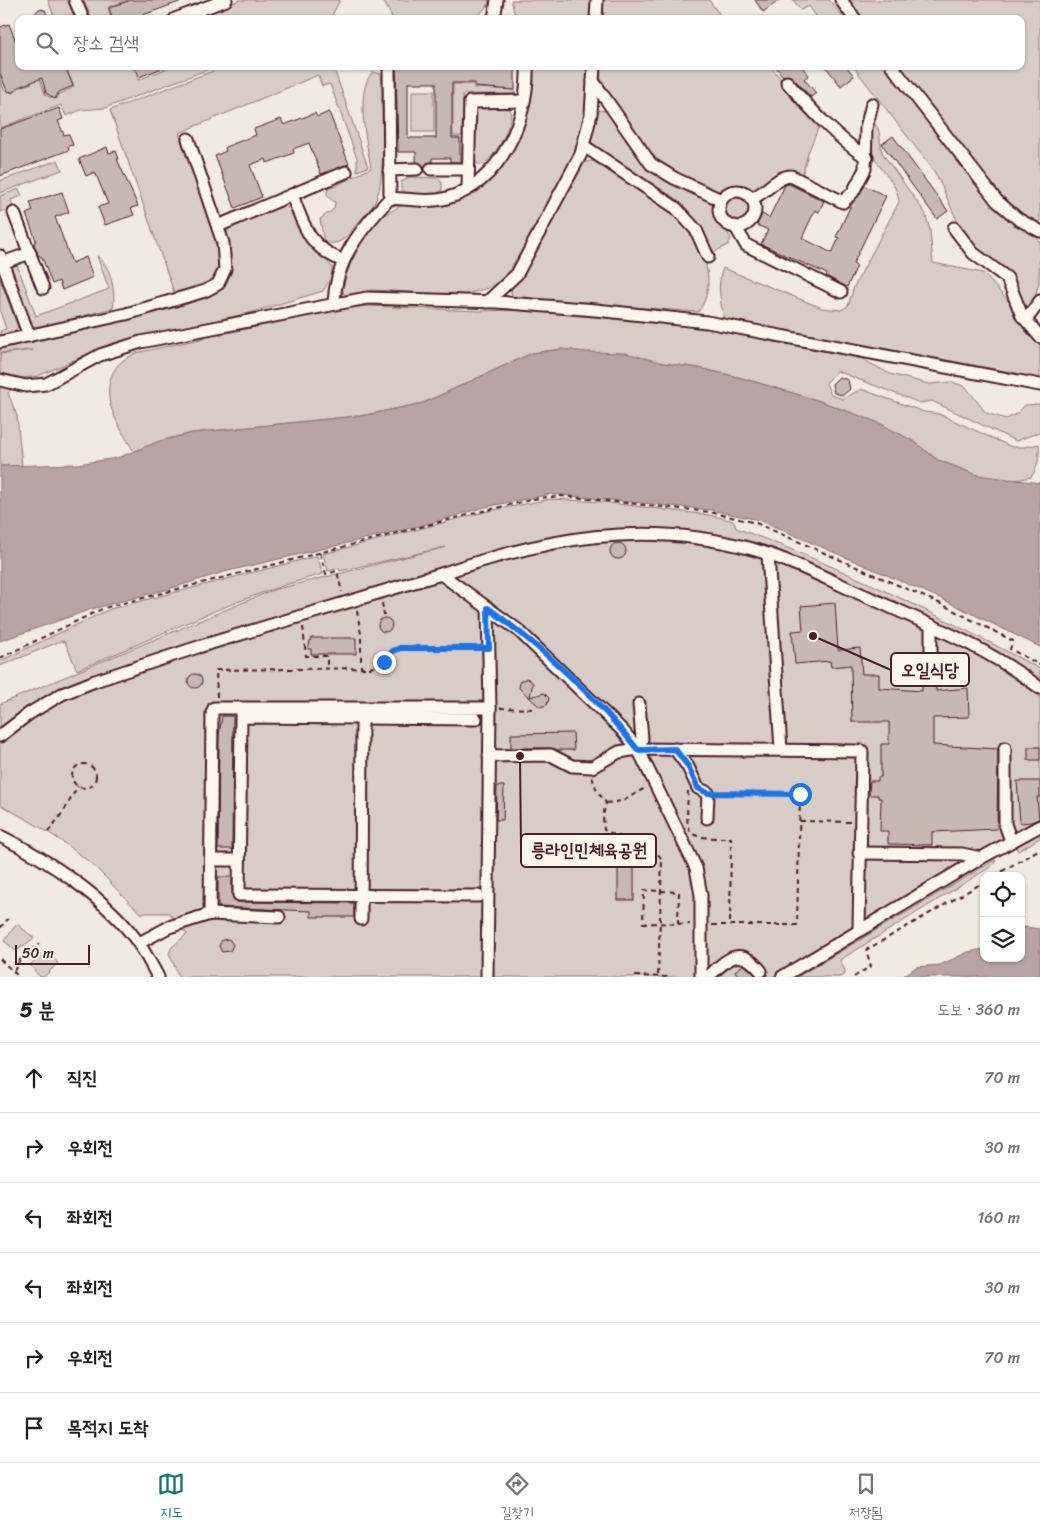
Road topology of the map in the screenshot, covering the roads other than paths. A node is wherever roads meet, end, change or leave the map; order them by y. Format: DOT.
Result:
graph roads {
  1 [pos="76,0"];
  2 [pos="226,0"];
  3 [pos="497,0"];
  4 [pos="597,0"];
  5 [pos="840,0"];
  6 [pos="82,15"];
  7 [pos="186,15"];
  8 [pos="495,15"];
  9 [pos="596,15"];
  10 [pos="852,15"];
  11 [pos="389,70"];
  12 [pos="527,70"];
  13 [pos="594,70"];
  14 [pos="895,70"];
  15 [pos="593,81"];
  16 [pos="786,82"];
  17 [pos="524,101"];
  18 [pos="872,104"];
  19 [pos="188,139"];
  20 [pos="584,146"];
  21 [pos="867,158"];
  22 [pos="431,169"];
  23 [pos="468,169"];
  24 [pos="389,170"];
  25 [pos="418,170"];
  26 [pos="346,172"];
  27 [pos="468,188"];
  28 [pos="292,195"];
  29 [pos="390,198"];
  30 [pos="751,199"];
  31 [pos="721,200"];
  32 [pos="14,213"];
  33 [pos="218,226"];
  34 [pos="735,226"];
  35 [pos="954,228"];
  36 [pos="1040,231"];
  37 [pos="30,253"];
  38 [pos="708,258"];
  39 [pos="1,259"];
  40 [pos="343,261"];
  41 [pos="43,288"];
  42 [pos="842,292"];
  43 [pos="1040,301"];
  44 [pos="487,302"];
  45 [pos="334,303"];
  46 [pos="1026,320"];
  47 [pos="29,336"];
  48 [pos="1040,337"];
  49 [pos="0,342"];
  50 [pos="0,380"];
  51 [pos="1040,385"];
  52 [pos="768,555"];
  53 [pos="441,574"];
  54 [pos="488,608"];
  55 [pos="931,625"];
  56 [pos="930,672"];
  57 [pos="1040,688"];
  58 [pos="639,704"];
  59 [pos="490,708"];
  60 [pos="362,717"];
  61 [pos="476,719"];
  62 [pos="0,736"];
  63 [pos="1005,748"];
  64 [pos="675,749"];
  65 [pos="781,749"];
  66 [pos="638,750"];
  67 [pos="489,756"];
  68 [pos="707,818"];
  69 [pos="1040,826"];
  70 [pos="0,836"];
  71 [pos="1011,840"];
  72 [pos="859,853"];
  73 [pos="981,858"];
  74 [pos="211,860"];
  75 [pos="239,860"];
  76 [pos="362,894"];
  77 [pos="478,896"];
  78 [pos="210,914"];
  79 [pos="279,917"];
  80 [pos="361,918"];
  81 [pos="859,930"];
  82 [pos="139,943"];
  83 [pos="761,971"];
  84 [pos="158,977"];
  85 [pos="487,977"];
  86 [pos="701,977"];
  87 [pos="708,977"];
  88 [pos="782,977"];
  1 -- 6 [label="street"];
  2 -- 7 [label="street"];
  3 -- 8 [label="street"];
  4 -- 9 [label="street"];
  5 -- 10 [label="street"];
  11 -- 24 [label="street"];
  12 -- 17 [label="street"];
  13 -- 15 [label="street"];
  14 -- 36 [label="street"];
  15 -- 20 [label="street"];
  15 -- 31 [label="street"];
  16 -- 21 [label="street"];
  17 -- 23 [label="street"];
  17 -- 27 [label="street"];
  18 -- 21 [label="street"];
  19 -- 33 [label="street"];
  20 -- 38 [label="street"];
  20 -- 44 [label="street"];
  21 -- 30 [label="street"];
  22 -- 23 [label="street"];
  23 -- 27 [label="street"];
  24 -- 25 [label="street"];
  24 -- 29 [label="street"];
  26 -- 28 [label="street"];
  27 -- 29 [label="street"];
  28 -- 33 [label="street"];
  28 -- 40 [label="street"];
  29 -- 40 [label="street"];
  30 -- 31 [label="street"];
  30 -- 34 [label="street"];
  31 -- 34 [label="street"];
  32 -- 37 [label="street"];
  33 -- 47 [label="street"];
  34 -- 42 [label="street"];
  35 -- 46 [label="street"];
  37 -- 39 [label="street"];
  37 -- 41 [label="street"];
  39 -- 47 [label="street"];
  40 -- 45 [label="street"];
  43 -- 46 [label="street"];
  44 -- 45 [label="street"];
  44 -- 51 [label="street"];
  45 -- 50 [label="street"];
  46 -- 48 [label="street"];
  47 -- 49 [label="street"];
  52 -- 53 [label="street"];
  52 -- 55 [label="street"];
  52 -- 65 [label="street"];
  53 -- 54 [label="street"];
  53 -- 62 [label="street"];
  54 -- 59 [label="street"];
  54 -- 66 [label="street"];
  55 -- 56 [label="street"];
  55 -- 57 [label="street"];
  58 -- 66 [label="street"];
  59 -- 67 [label="street"];
  59 -- 74 [label="street"];
  60 -- 61 [label="street"];
  60 -- 75 [label="street"];
  60 -- 76 [label="street"];
  63 -- 71 [label="street"];
  64 -- 65 [label="street"];
  64 -- 66 [label="street"];
  64 -- 68 [label="street"];
  65 -- 72 [label="street"];
  66 -- 67 [label="street"];
  66 -- 86 [label="street"];
  67 -- 85 [label="street"];
  69 -- 71 [label="street"];
  70 -- 82 [label="street"];
  71 -- 73 [label="street"];
  72 -- 73 [label="street"];
  72 -- 81 [label="street"];
  73 -- 81 [label="street"];
  74 -- 75 [label="street"];
  74 -- 78 [label="street"];
  75 -- 76 [label="street"];
  76 -- 77 [label="street"];
  76 -- 80 [label="street"];
  78 -- 79 [label="street"];
  78 -- 82 [label="street"];
  81 -- 88 [label="street"];
  82 -- 84 [label="street"];
  83 -- 87 [label="street"];
}
